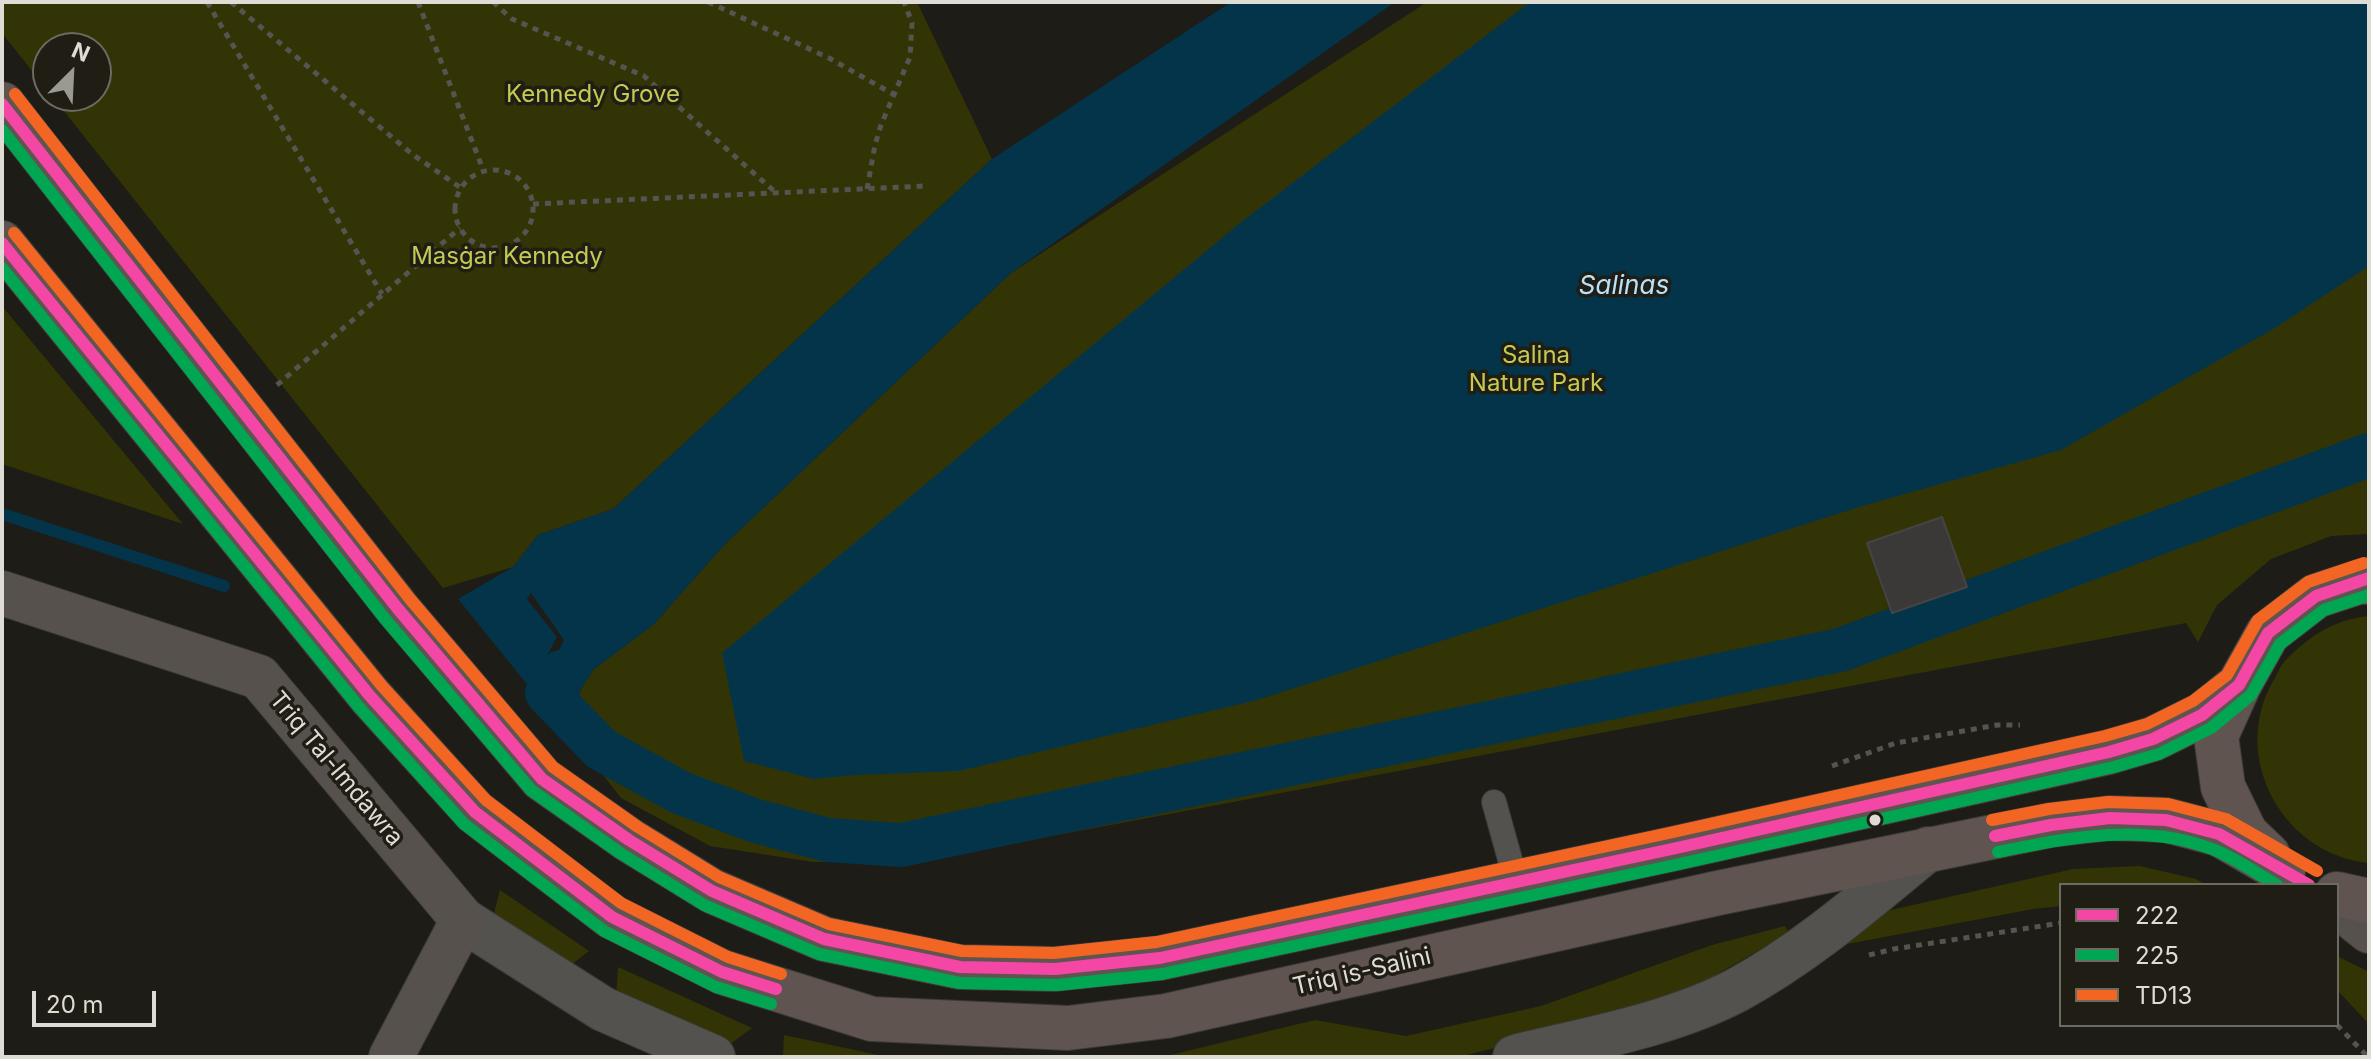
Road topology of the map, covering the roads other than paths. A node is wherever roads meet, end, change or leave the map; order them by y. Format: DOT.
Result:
graph roads {
  1 [pos="2,104"];
  2 [pos="2,243"];
  3 [pos="2366,580"];
  4 [pos="2,593"];
  5 [pos="2239,685"];
  6 [pos="1494,802"];
  7 [pos="1928,849"];
  8 [pos="2296,878"];
  9 [pos="1516,881"];
  10 [pos="2339,894"];
  11 [pos="2369,901"];
  12 [pos="2339,907"];
  13 [pos="463,920"];
  14 [pos="2369,931"];
  15 [pos="391,1057"];
  16 [pos="713,1057"];
  17 [pos="1515,1057"];
  1 -- 9 [label="highway"];
  2 -- 7 [label="highway, Triq is-Salini"];
  3 -- 5 [label="highway"];
  4 -- 13 [label="street, Triq Tal-Imdawra"];
  5 -- 8 [label="highway"];
  5 -- 9 [label="highway"];
  6 -- 9 [label="lane"];
  7 -- 8 [label="highway, Triq is-Salini"];
  7 -- 17 [label="street"];
  10 -- 11 [label="highway"];
  12 -- 14 [label="street"];
  13 -- 15 [label="street"];
  13 -- 16 [label="street, Triq Tal-Imdawra"];
}
